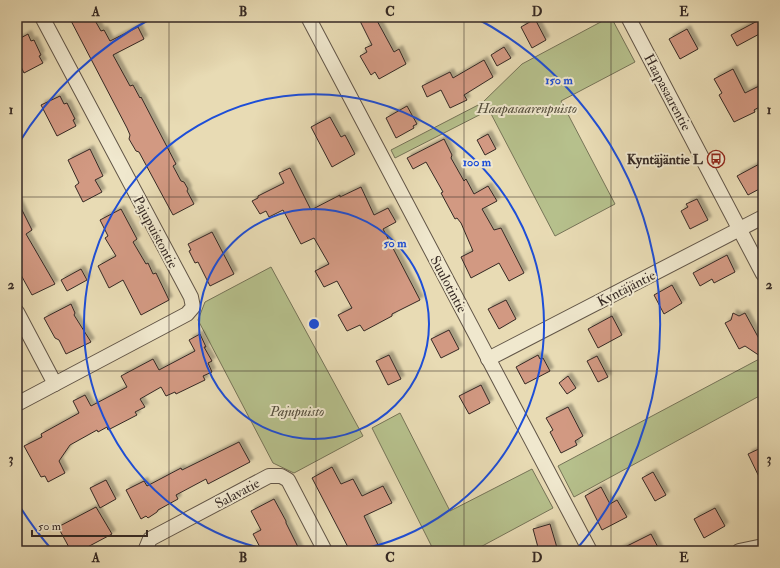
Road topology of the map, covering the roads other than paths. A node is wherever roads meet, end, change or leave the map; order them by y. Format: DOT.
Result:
graph roads {
  1 [pos="42,17"];
  2 [pos="308,17"];
  3 [pos="628,17"];
  4 [pos="763,217"];
  5 [pos="740,229"];
  6 [pos="763,274"];
  7 [pos="17,312"];
  8 [pos="488,359"];
  9 [pos="55,384"];
  10 [pos="17,404"];
  11 [pos="763,546"];
  12 [pos="145,551"];
  13 [pos="325,551"];
  14 [pos="590,551"];
  15 [pos="739,551"];
  1 -- 9 [label="street, Pajupuistontie"];
  2 -- 8 [label="street, Suulotintie"];
  3 -- 5 [label="street, Haapasaarentie"];
  4 -- 5 [label="street, Kyntäjäntie"];
  5 -- 6 [label="street, Haapasaarentie"];
  5 -- 8 [label="street, Kyntäjäntie"];
  7 -- 9 [label="street"];
  8 -- 14 [label="street, Suulotintie"];
  9 -- 10 [label="street, Pajupuistontie"];
  11 -- 15 [label="street"];
  12 -- 13 [label="street, Salavatie"];
}
